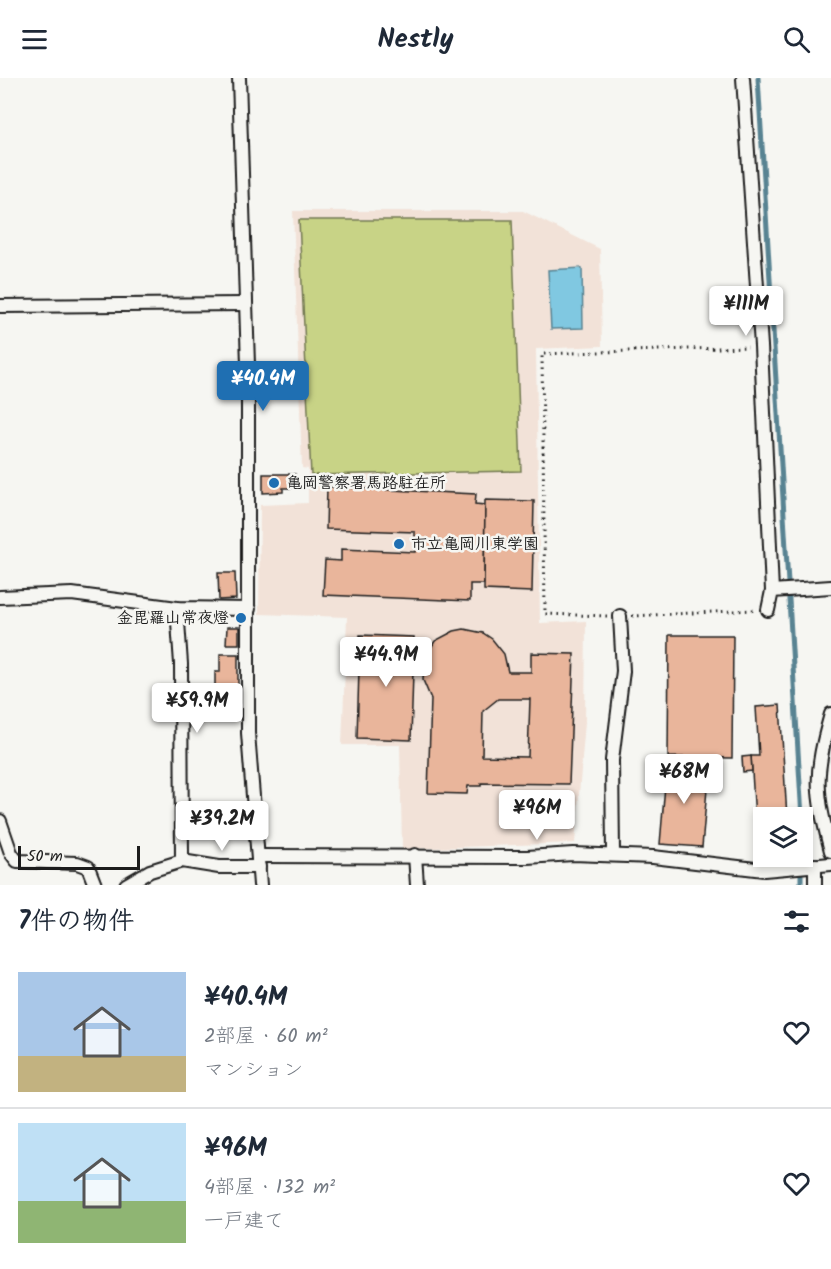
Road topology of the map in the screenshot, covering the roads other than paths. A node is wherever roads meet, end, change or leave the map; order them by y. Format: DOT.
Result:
graph roads {
  1 [pos="239,78"];
  2 [pos="743,78"];
  3 [pos="245,304"];
  4 [pos="0,306"];
  5 [pos="831,587"];
  6 [pos="772,591"];
  7 [pos="0,597"];
  8 [pos="177,608"];
  9 [pos="249,609"];
  10 [pos="768,610"];
  11 [pos="620,616"];
  12 [pos="831,714"];
  13 [pos="0,822"];
  14 [pos="831,851"];
  15 [pos="613,854"];
  16 [pos="415,855"];
  17 [pos="182,861"];
  18 [pos="259,862"];
  19 [pos="831,864"];
  20 [pos="815,865"];
  21 [pos="95,885"];
  22 [pos="126,885"];
  23 [pos="260,885"];
  24 [pos="417,885"];
  25 [pos="815,885"];
  1 -- 3 [label="street"];
  2 -- 6 [label="street"];
  3 -- 4 [label="street"];
  3 -- 9 [label="street"];
  5 -- 6 [label="street"];
  6 -- 10 [label="street"];
  7 -- 8 [label="street"];
  8 -- 9 [label="street"];
  8 -- 17 [label="street"];
  9 -- 18 [label="street"];
  11 -- 15 [label="street"];
  12 -- 14 [label="street"];
  13 -- 21 [label="street"];
  15 -- 16 [label="street"];
  15 -- 20 [label="street"];
  16 -- 18 [label="street"];
  16 -- 24 [label="street"];
  17 -- 18 [label="street"];
  17 -- 22 [label="street"];
  18 -- 23 [label="street"];
  19 -- 20 [label="street"];
  20 -- 25 [label="street"];
}
